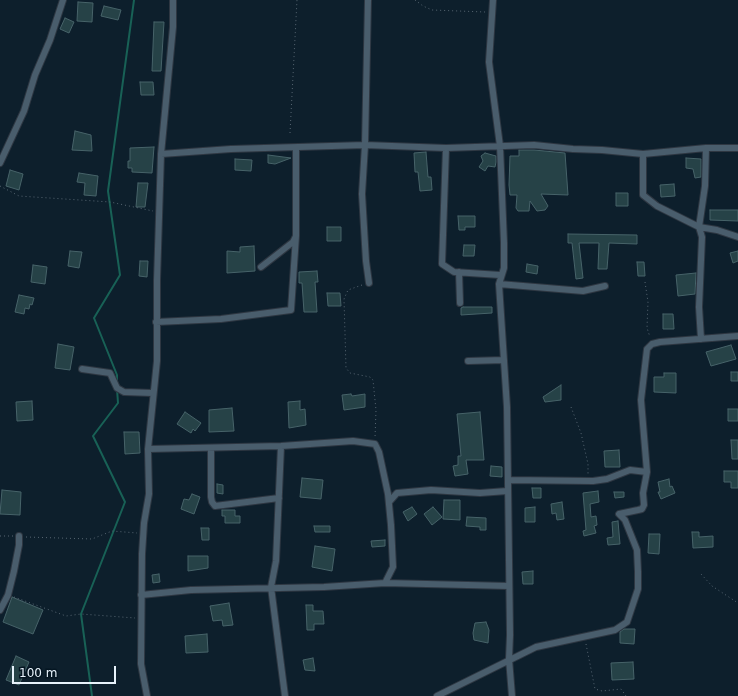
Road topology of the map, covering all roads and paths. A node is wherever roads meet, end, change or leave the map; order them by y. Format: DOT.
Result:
graph roads {
  1 [pos="64,0"];
  2 [pos="173,0"];
  3 [pos="297,0"];
  4 [pos="368,0"];
  5 [pos="415,0"];
  6 [pos="493,0"];
  7 [pos="492,13"];
  8 [pos="290,133"];
  9 [pos="365,145"];
  10 [pos="500,146"];
  11 [pos="296,148"];
  12 [pos="446,148"];
  13 [pos="706,148"];
  14 [pos="738,148"];
  15 [pos="161,154"];
  16 [pos="643,154"];
  17 [pos="0,162"];
  18 [pos="0,186"];
  19 [pos="159,214"];
  20 [pos="699,227"];
  21 [pos="296,236"];
  22 [pos="738,237"];
  23 [pos="261,267"];
  24 [pos="459,272"];
  25 [pos="500,275"];
  26 [pos="645,282"];
  27 [pos="369,283"];
  28 [pos="499,284"];
  29 [pos="605,286"];
  30 [pos="460,303"];
  31 [pos="156,322"];
  32 [pos="738,336"];
  33 [pos="701,339"];
  34 [pos="652,344"];
  35 [pos="504,360"];
  36 [pos="468,361"];
  37 [pos="82,369"];
  38 [pos="153,393"];
  39 [pos="571,407"];
  40 [pos="375,444"];
  41 [pos="281,446"];
  42 [pos="212,448"];
  43 [pos="148,449"];
  44 [pos="647,472"];
  45 [pos="508,480"];
  46 [pos="588,480"];
  47 [pos="386,487"];
  48 [pos="507,491"];
  49 [pos="398,493"];
  50 [pos="279,498"];
  51 [pos="389,502"];
  52 [pos="143,533"];
  53 [pos="0,536"];
  54 [pos="19,536"];
  55 [pos="701,574"];
  56 [pos="385,583"];
  57 [pos="509,586"];
  58 [pos="271,587"];
  59 [pos="8,595"];
  60 [pos="141,595"];
  61 [pos="738,603"];
  62 [pos="0,610"];
  63 [pos="140,618"];
  64 [pos="585,637"];
  65 [pos="508,660"];
  66 [pos="147,696"];
  67 [pos="286,696"];
  68 [pos="437,696"];
  69 [pos="512,696"];
  70 [pos="626,696"];
  1 -- 17 [label="street"];
  2 -- 15 [label="street"];
  3 -- 8 [label="path"];
  4 -- 9 [label="street"];
  5 -- 7 [label="path"];
  6 -- 7 [label="street"];
  7 -- 10 [label="street"];
  9 -- 11 [label="street"];
  9 -- 12 [label="street"];
  9 -- 27 [label="street"];
  10 -- 12 [label="street"];
  10 -- 16 [label="street"];
  10 -- 25 [label="street"];
  11 -- 15 [label="street"];
  11 -- 21 [label="street"];
  12 -- 24 [label="street"];
  13 -- 14 [label="street"];
  13 -- 16 [label="street"];
  13 -- 20 [label="street"];
  15 -- 19 [label="street"];
  16 -- 20 [label="street"];
  18 -- 19 [label="path"];
  19 -- 31 [label="street"];
  20 -- 22 [label="street"];
  20 -- 33 [label="street"];
  21 -- 23 [label="street"];
  21 -- 31 [label="street"];
  24 -- 25 [label="street"];
  24 -- 30 [label="street"];
  25 -- 28 [label="street"];
  26 -- 34 [label="path"];
  27 -- 40 [label="path"];
  28 -- 29 [label="street"];
  28 -- 35 [label="street"];
  31 -- 38 [label="street"];
  32 -- 33 [label="street"];
  33 -- 34 [label="street"];
  34 -- 44 [label="street"];
  35 -- 36 [label="street"];
  35 -- 45 [label="street"];
  37 -- 38 [label="street"];
  38 -- 43 [label="street"];
  39 -- 46 [label="path"];
  40 -- 41 [label="street"];
  40 -- 47 [label="street"];
  41 -- 42 [label="street"];
  41 -- 50 [label="street"];
  42 -- 43 [label="street"];
  42 -- 50 [label="street"];
  43 -- 52 [label="street"];
  44 -- 46 [label="street"];
  44 -- 64 [label="street"];
  45 -- 46 [label="street"];
  45 -- 48 [label="street"];
  47 -- 49 [label="street"];
  47 -- 51 [label="street"];
  48 -- 49 [label="street"];
  48 -- 57 [label="street"];
  49 -- 51 [label="street"];
  50 -- 58 [label="street"];
  51 -- 56 [label="street"];
  52 -- 54 [label="path"];
  52 -- 60 [label="street"];
  53 -- 54 [label="path"];
  54 -- 59 [label="street"];
  55 -- 61 [label="path"];
  56 -- 57 [label="street"];
  56 -- 58 [label="street"];
  57 -- 65 [label="street"];
  58 -- 60 [label="street"];
  58 -- 67 [label="street"];
  59 -- 62 [label="street"];
  59 -- 63 [label="path"];
  60 -- 63 [label="street"];
  63 -- 66 [label="street"];
  64 -- 65 [label="street"];
  64 -- 70 [label="path"];
  65 -- 68 [label="street"];
  65 -- 69 [label="street"];
}
